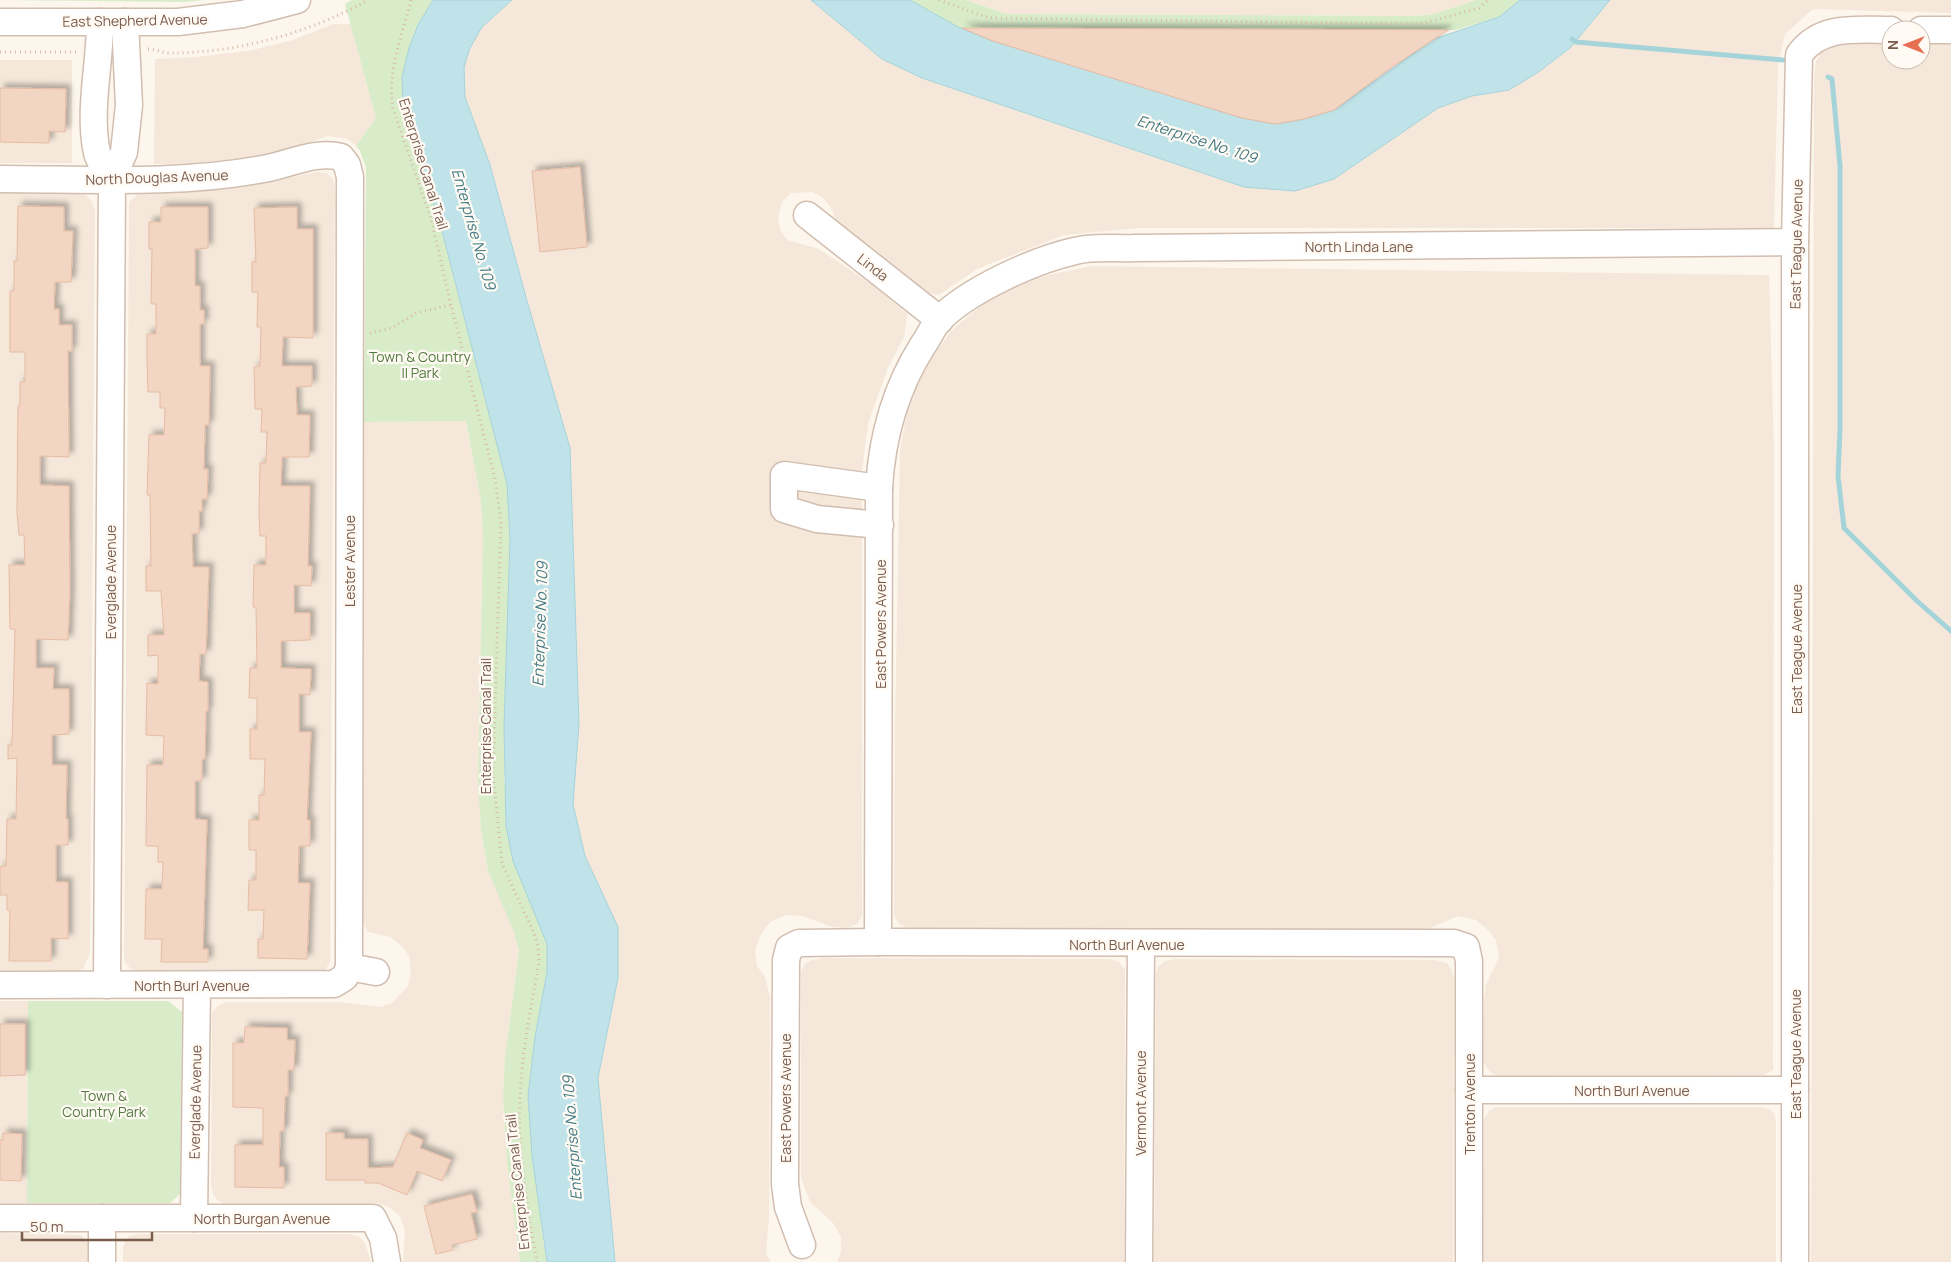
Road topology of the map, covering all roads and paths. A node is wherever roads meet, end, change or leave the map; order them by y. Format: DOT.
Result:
graph roads {
  1 [pos="297,0"];
  2 [pos="368,0"];
  3 [pos="411,0"];
  4 [pos="939,0"];
  5 [pos="1488,0"];
  6 [pos="0,22"];
  7 [pos="100,22"];
  8 [pos="125,22"];
  9 [pos="1881,30"];
  10 [pos="1931,30"];
  11 [pos="1951,30"];
  12 [pos="145,50"];
  13 [pos="0,52"];
  14 [pos="78,52"];
  15 [pos="341,157"];
  16 [pos="0,179"];
  17 [pos="112,180"];
  18 [pos="807,215"];
  19 [pos="1796,242"];
  20 [pos="451,305"];
  21 [pos="940,320"];
  22 [pos="349,333"];
  23 [pos="879,488"];
  24 [pos="880,525"];
  25 [pos="878,942"];
  26 [pos="1141,944"];
  27 [pos="1466,947"];
  28 [pos="789,948"];
  29 [pos="350,967"];
  30 [pos="376,972"];
  31 [pos="0,985"];
  32 [pos="107,986"];
  33 [pos="197,986"];
  34 [pos="1469,1090"];
  35 [pos="1795,1090"];
  36 [pos="0,1218"];
  37 [pos="102,1218"];
  38 [pos="194,1218"];
  39 [pos="802,1245"];
  40 [pos="102,1262"];
  41 [pos="387,1262"];
  42 [pos="537,1262"];
  43 [pos="1139,1262"];
  44 [pos="1469,1262"];
  45 [pos="1794,1262"];
  1 -- 8 [label="street, East Shepherd Avenue"];
  2 -- 12 [label="path"];
  3 -- 20 [label="path, Enterprise Canal Trail"];
  4 -- 5 [label="path"];
  6 -- 7 [label="street, East Shepherd Avenue"];
  7 -- 8 [label="street, East Shepherd Avenue"];
  7 -- 17 [label="street"];
  8 -- 17 [label="street, Everglade Avenue"];
  9 -- 19 [label="street, East Teague Avenue"];
  10 -- 11 [label="street"];
  13 -- 14 [label="path"];
  15 -- 17 [label="street, North Douglas Avenue"];
  15 -- 22 [label="street, Lester Avenue"];
  16 -- 17 [label="street, North Douglas Avenue"];
  17 -- 32 [label="street, Everglade Avenue"];
  18 -- 21 [label="street, Linda"];
  19 -- 21 [label="street, North Linda Lane"];
  19 -- 35 [label="street, East Teague Avenue"];
  20 -- 22 [label="path"];
  20 -- 42 [label="path, Enterprise Canal Trail"];
  21 -- 23 [label="street, East Powers Avenue"];
  22 -- 29 [label="street, Lester Avenue"];
  23 -- 24 [label="street, East Powers Avenue"];
  23 -- 24 [label="street"];
  24 -- 25 [label="street, East Powers Avenue"];
  25 -- 26 [label="street, North Burl Avenue"];
  25 -- 28 [label="street, North Burl Avenue"];
  26 -- 27 [label="street, North Burl Avenue"];
  26 -- 43 [label="street, Vermont Avenue"];
  27 -- 34 [label="street, Trenton Avenue"];
  28 -- 39 [label="street, East Powers Avenue"];
  29 -- 30 [label="street"];
  29 -- 33 [label="street, North Burl Avenue"];
  31 -- 32 [label="street, North Burl Avenue"];
  32 -- 33 [label="street, North Burl Avenue"];
  33 -- 38 [label="street, Everglade Avenue"];
  34 -- 35 [label="street, North Burl Avenue"];
  34 -- 44 [label="street, Trenton Avenue"];
  35 -- 45 [label="street, East Teague Avenue"];
  36 -- 37 [label="street, North Burgan Avenue"];
  37 -- 38 [label="street, North Burgan Avenue"];
  37 -- 40 [label="street"];
  38 -- 41 [label="street, North Burgan Avenue"];
}
